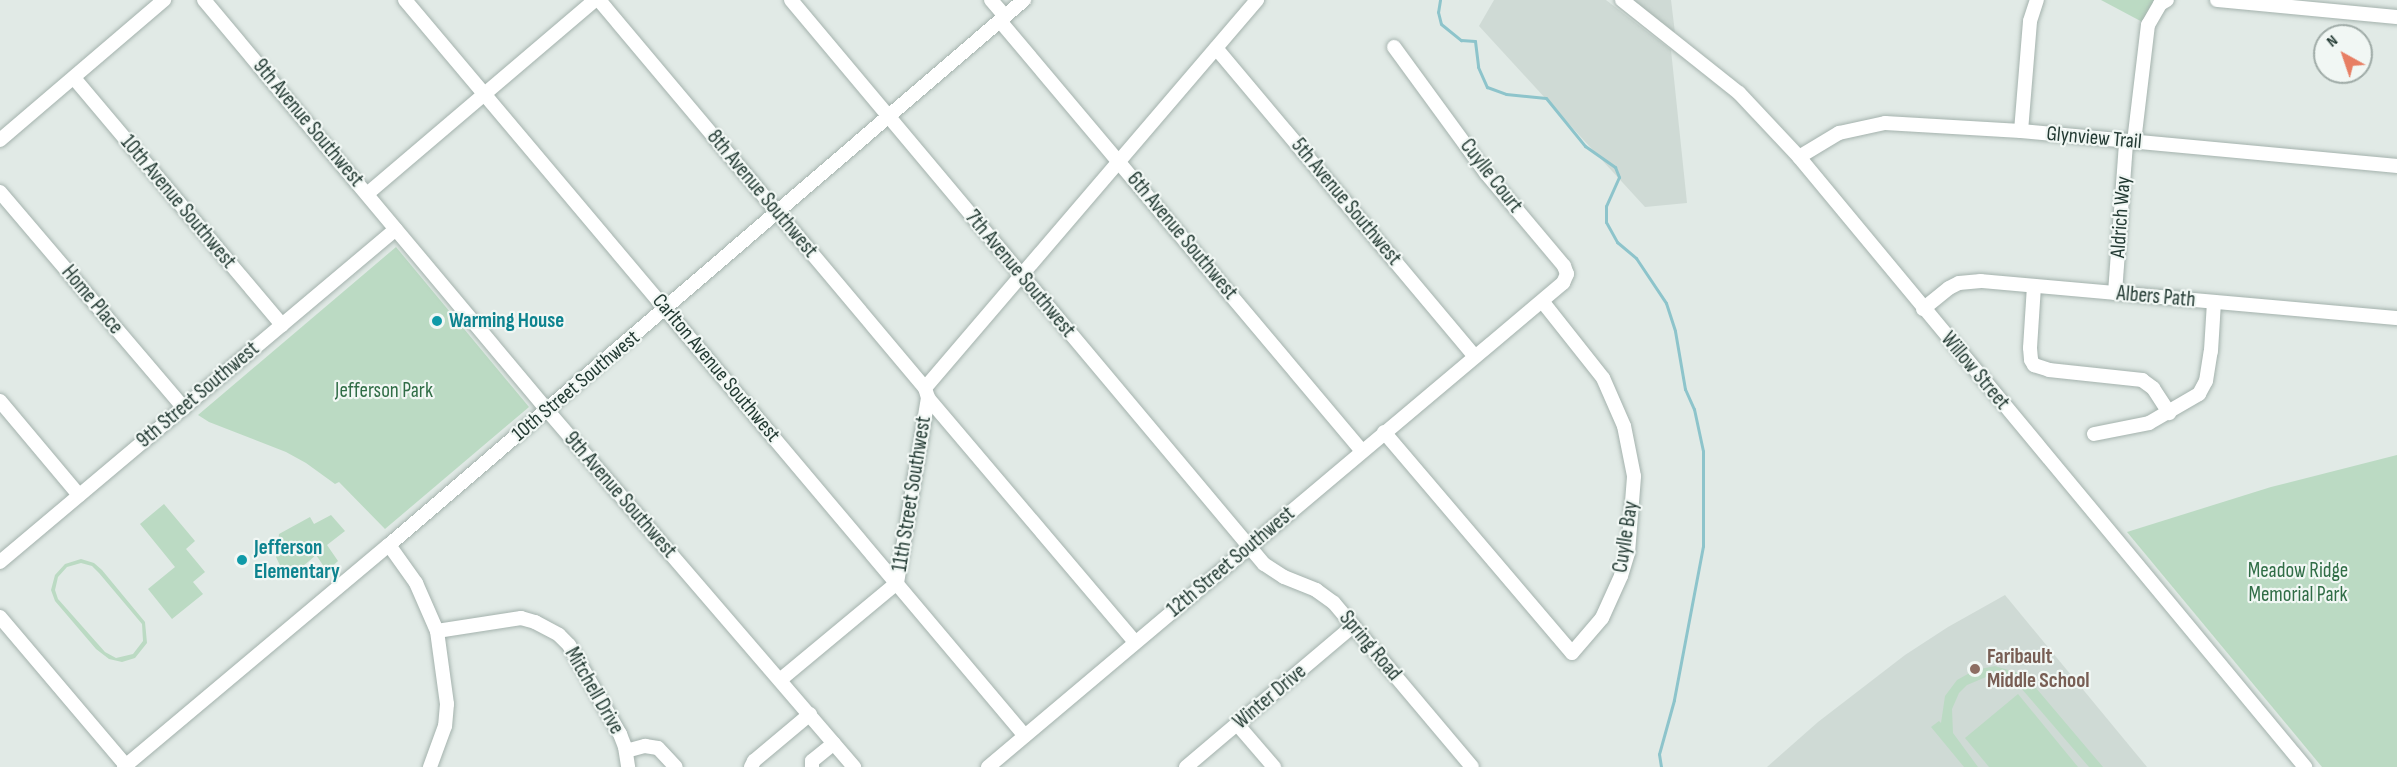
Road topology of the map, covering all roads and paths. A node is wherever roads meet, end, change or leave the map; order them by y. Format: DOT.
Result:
graph roads {
  1 [pos="164,0"];
  2 [pos="204,0"];
  3 [pos="405,0"];
  4 [pos="597,0"];
  5 [pos="791,0"];
  6 [pos="991,0"];
  7 [pos="1024,0"];
  8 [pos="1257,0"];
  9 [pos="1622,0"];
  10 [pos="2037,0"];
  11 [pos="2167,0"];
  12 [pos="2217,0"];
  13 [pos="2397,17"];
  14 [pos="1003,18"];
  15 [pos="1394,47"];
  16 [pos="1216,48"];
  17 [pos="74,78"];
  18 [pos="485,94"];
  19 [pos="889,117"];
  20 [pos="2021,131"];
  21 [pos="0,140"];
  22 [pos="2130,142"];
  23 [pos="1799,157"];
  24 [pos="1119,161"];
  25 [pos="2397,166"];
  26 [pos="0,192"];
  27 [pos="367,194"];
  28 [pos="777,212"];
  29 [pos="396,229"];
  30 [pos="1022,275"];
  31 [pos="2034,286"];
  32 [pos="2115,293"];
  33 [pos="1542,301"];
  34 [pos="2214,302"];
  35 [pos="666,309"];
  36 [pos="1923,309"];
  37 [pos="2397,318"];
  38 [pos="282,326"];
  39 [pos="1475,357"];
  40 [pos="926,393"];
  41 [pos="0,401"];
  42 [pos="183,408"];
  43 [pos="547,410"];
  44 [pos="2169,413"];
  45 [pos="1384,432"];
  46 [pos="2094,434"];
  47 [pos="1362,451"];
  48 [pos="79,495"];
  49 [pos="389,546"];
  50 [pos="1250,547"];
  51 [pos="0,561"];
  52 [pos="897,583"];
  53 [pos="0,616"];
  54 [pos="1353,626"];
  55 [pos="436,631"];
  56 [pos="1135,642"];
  57 [pos="780,680"];
  58 [pos="810,714"];
  59 [pos="1237,724"];
  60 [pos="1025,736"];
  61 [pos="834,743"];
  62 [pos="626,751"];
  63 [pos="126,766"];
  64 [pos="430,767"];
  65 [pos="628,767"];
  66 [pos="676,767"];
  67 [pos="751,767"];
  68 [pos="812,767"];
  69 [pos="854,767"];
  70 [pos="988,767"];
  71 [pos="1186,767"];
  72 [pos="1274,767"];
  73 [pos="1472,767"];
  74 [pos="2305,767"];
  1 -- 17 [label="street"];
  2 -- 27 [label="street, 9th Avenue Southwest"];
  3 -- 18 [label="street, Carlton Avenue Southwest"];
  4 -- 18 [label="street"];
  4 -- 28 [label="street, 8th Avenue Southwest"];
  5 -- 19 [label="street, 7th Avenue Southwest"];
  6 -- 14 [label="street, 6th Avenue Southwest"];
  7 -- 14 [label="street, 10th Street Southwest"];
  8 -- 16 [label="street, 11th Street Southwest"];
  9 -- 23 [label="street, Willow Street"];
  10 -- 20 [label="street"];
  11 -- 22 [label="street, Aldrich Way"];
  12 -- 13 [label="street"];
  14 -- 19 [label="street, 10th Street Southwest"];
  14 -- 24 [label="street, 6th Avenue Southwest"];
  15 -- 33 [label="street, Cuylle Court"];
  16 -- 24 [label="street, 11th Street Southwest"];
  16 -- 39 [label="street, 5th Avenue Southwest"];
  17 -- 21 [label="street"];
  17 -- 38 [label="street, 10th Avenue Southwest"];
  18 -- 27 [label="street"];
  18 -- 35 [label="street, Carlton Avenue Southwest"];
  19 -- 28 [label="street, 10th Street Southwest"];
  19 -- 30 [label="street, 7th Avenue Southwest"];
  20 -- 22 [label="street, Glynview Trail"];
  20 -- 23 [label="street, Glynview Trail"];
  22 -- 25 [label="street, Glynview Trail"];
  22 -- 32 [label="street, Aldrich Way"];
  23 -- 36 [label="street, Willow Street"];
  24 -- 30 [label="street, 11th Street Southwest"];
  24 -- 47 [label="street, 6th Avenue Southwest"];
  26 -- 42 [label="street, Home Place"];
  27 -- 29 [label="street, 9th Avenue Southwest"];
  28 -- 35 [label="street, 10th Street Southwest"];
  28 -- 40 [label="street, 8th Avenue Southwest"];
  29 -- 38 [label="street, 9th Street Southwest"];
  29 -- 43 [label="street, 9th Avenue Southwest"];
  30 -- 40 [label="street, 11th Street Southwest"];
  30 -- 50 [label="street, 7th Avenue Southwest"];
  31 -- 32 [label="street, Albers Path"];
  31 -- 36 [label="street, Albers Path"];
  31 -- 44 [label="street"];
  32 -- 34 [label="street, Albers Path"];
  33 -- 39 [label="street"];
  33 -- 45 [label="street, Cuylle Bay"];
  34 -- 37 [label="street, Albers Path"];
  34 -- 44 [label="street"];
  35 -- 43 [label="street, 10th Street Southwest"];
  35 -- 52 [label="street, Carlton Avenue Southwest"];
  36 -- 74 [label="street, Willow Street"];
  38 -- 42 [label="street, 9th Street Southwest"];
  39 -- 45 [label="street, 12th Street Southwest"];
  40 -- 52 [label="street, 11th Street Southwest"];
  40 -- 56 [label="street, 8th Avenue Southwest"];
  41 -- 48 [label="street"];
  42 -- 48 [label="street, 9th Street Southwest"];
  43 -- 49 [label="street, 10th Street Southwest"];
  43 -- 57 [label="street, 9th Avenue Southwest"];
  44 -- 46 [label="street"];
  45 -- 47 [label="street, 12th Street Southwest"];
  47 -- 50 [label="street, 12th Street Southwest"];
  48 -- 51 [label="street, 9th Street Southwest"];
  49 -- 55 [label="street"];
  49 -- 63 [label="street, 10th Street Southwest"];
  50 -- 54 [label="street, Spring Road"];
  50 -- 56 [label="street, 12th Street Southwest"];
  52 -- 57 [label="street, 11th Street Southwest"];
  52 -- 60 [label="street, Carlton Avenue Southwest"];
  53 -- 63 [label="street"];
  54 -- 59 [label="street, Winter Drive"];
  54 -- 73 [label="street, Spring Road"];
  55 -- 62 [label="street, Mitchell Drive"];
  55 -- 64 [label="street"];
  56 -- 60 [label="street, 12th Street Southwest"];
  57 -- 58 [label="street, 9th Avenue Southwest"];
  58 -- 61 [label="street, 9th Avenue Southwest"];
  58 -- 67 [label="street"];
  59 -- 71 [label="street, Winter Drive"];
  59 -- 72 [label="street"];
  60 -- 70 [label="street, 12th Street Southwest"];
  61 -- 68 [label="street"];
  61 -- 69 [label="street, 9th Avenue Southwest"];
  62 -- 65 [label="street, Mitchell Drive"];
  62 -- 66 [label="street"];
}
